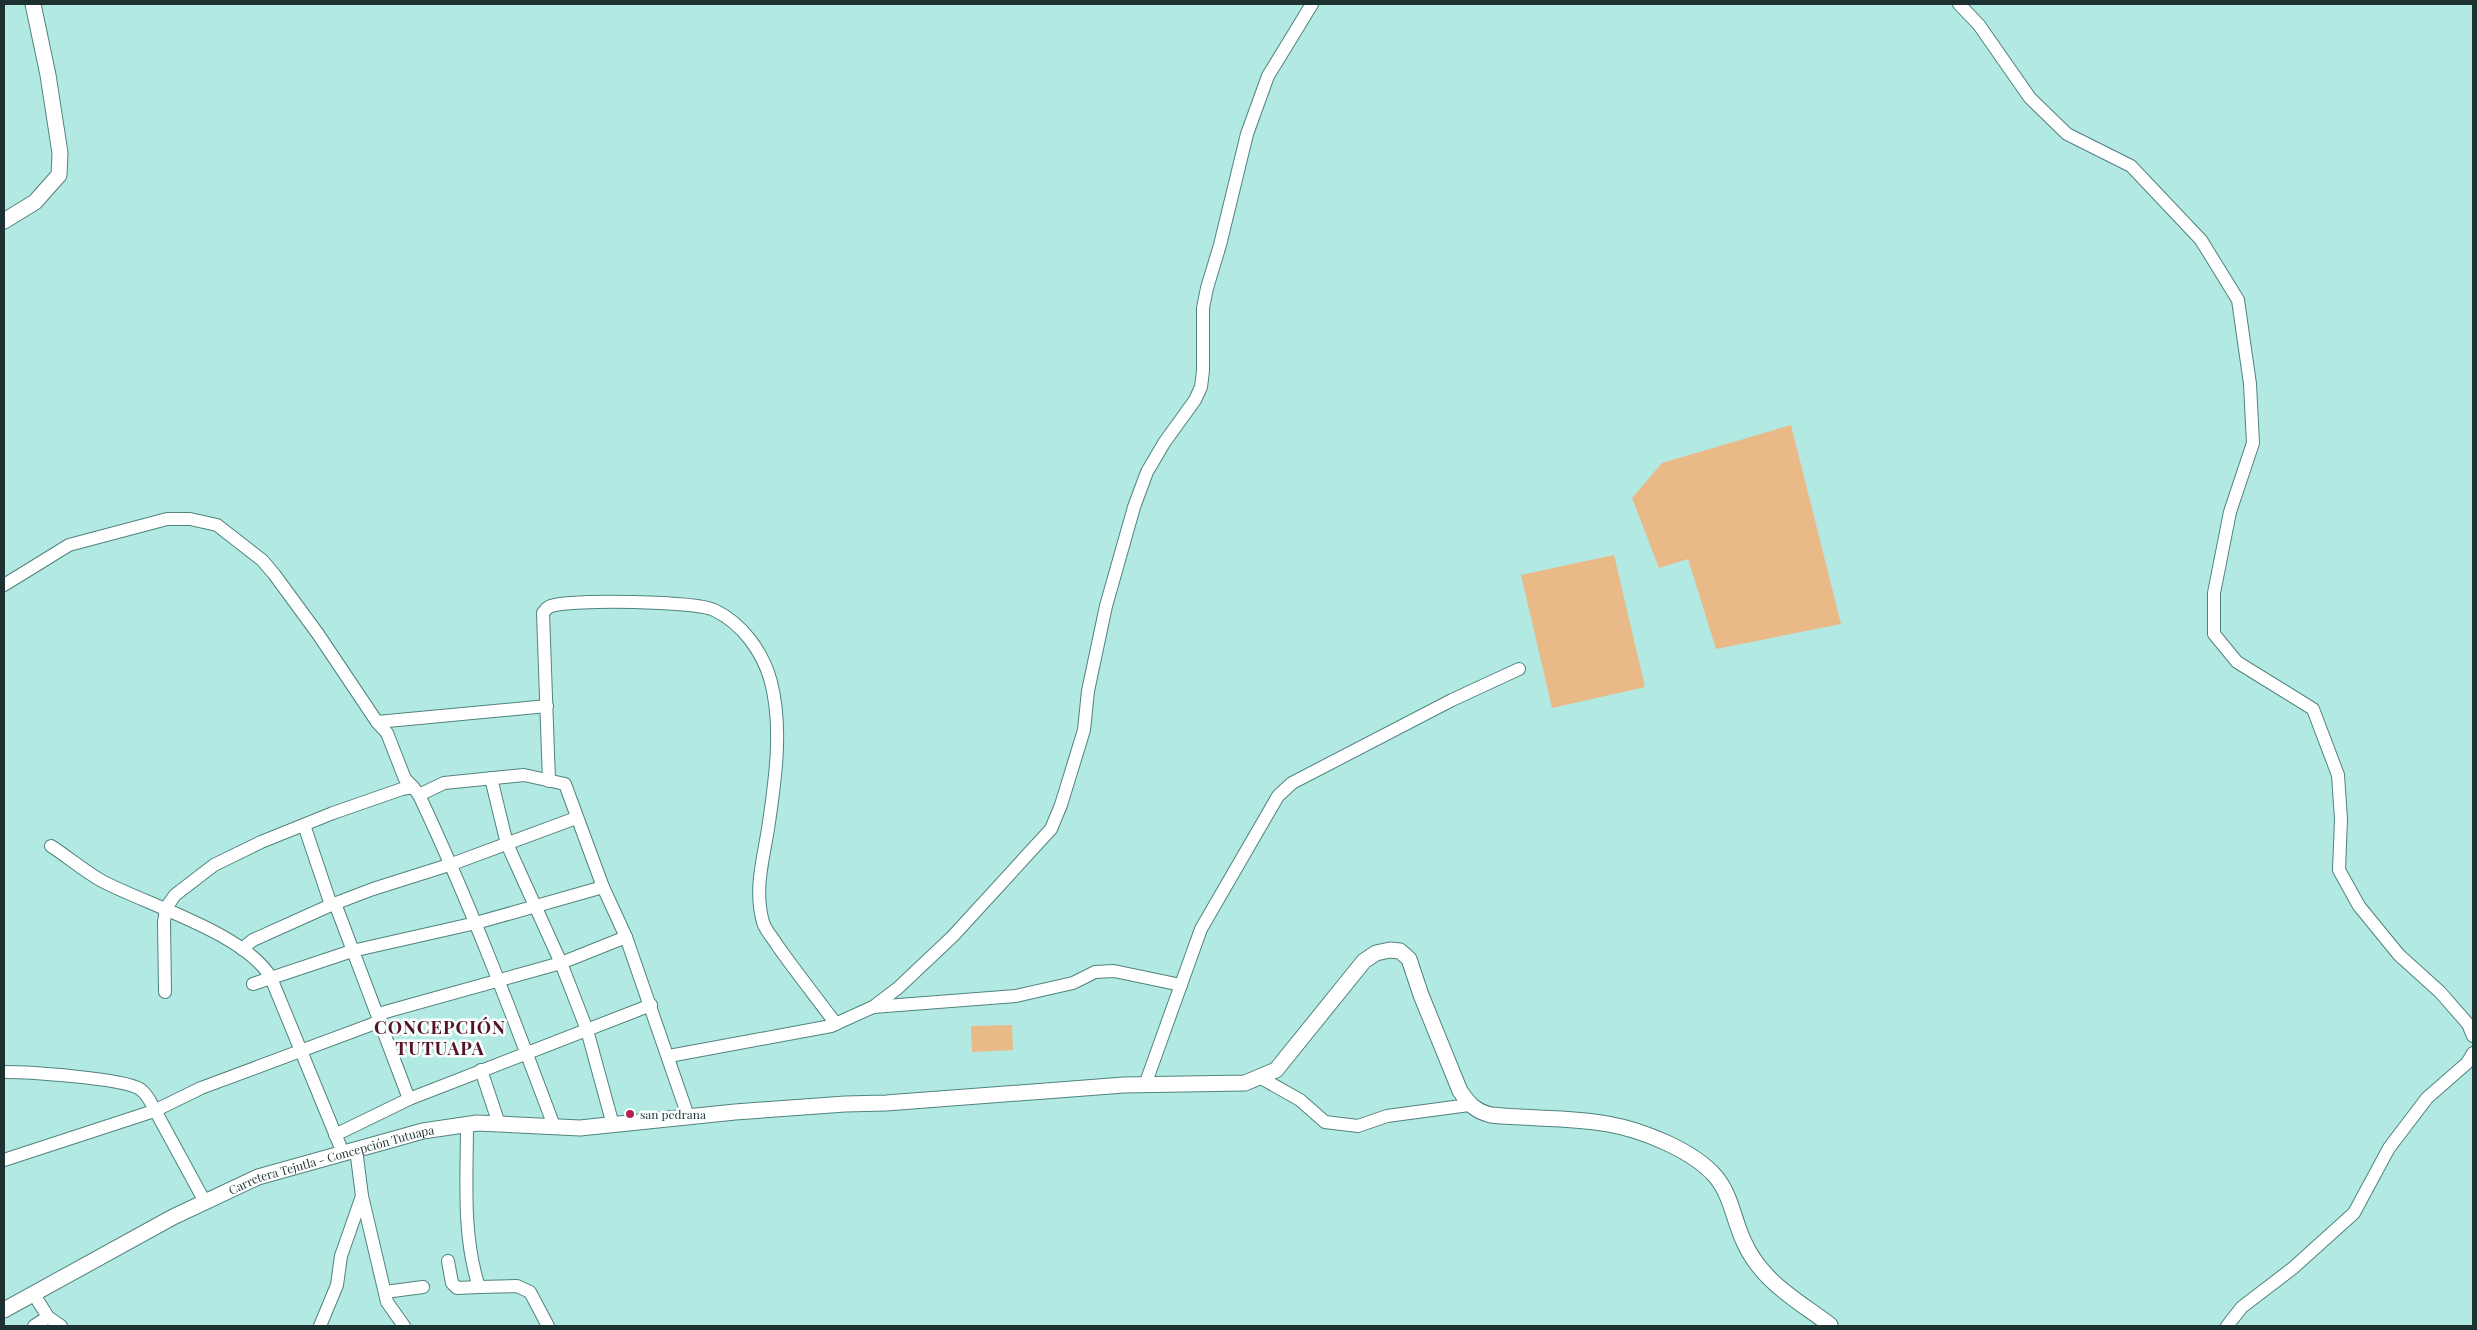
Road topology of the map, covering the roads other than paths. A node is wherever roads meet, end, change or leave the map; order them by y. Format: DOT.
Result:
graph roads {
  1 [pos="33,4"];
  2 [pos="1312,4"];
  3 [pos="1959,4"];
  4 [pos="4,222"];
  5 [pos="4,584"];
  6 [pos="1519,669"];
  7 [pos="547,706"];
  8 [pos="377,722"];
  9 [pos="491,778"];
  10 [pos="549,781"];
  11 [pos="416,791"];
  12 [pos="576,818"];
  13 [pos="304,825"];
  14 [pos="507,844"];
  15 [pos="51,846"];
  16 [pos="452,864"];
  17 [pos="603,888"];
  18 [pos="331,905"];
  19 [pos="537,906"];
  20 [pos="166,908"];
  21 [pos="476,923"];
  22 [pos="626,937"];
  23 [pos="242,949"];
  24 [pos="352,951"];
  25 [pos="561,963"];
  26 [pos="271,978"];
  27 [pos="500,981"];
  28 [pos="252,984"];
  29 [pos="1181,985"];
  30 [pos="165,992"];
  31 [pos="651,1005"];
  32 [pos="873,1008"];
  33 [pos="379,1018"];
  34 [pos="836,1024"];
  35 [pos="587,1030"];
  36 [pos="2473,1036"];
  37 [pos="300,1051"];
  38 [pos="526,1053"];
  39 [pos="2473,1054"];
  40 [pos="669,1056"];
  41 [pos="481,1070"];
  42 [pos="4,1072"];
  43 [pos="1261,1078"];
  44 [pos="1145,1085"];
  45 [pos="409,1099"];
  46 [pos="1469,1104"];
  47 [pos="154,1111"];
  48 [pos="688,1116"];
  49 [pos="499,1124"];
  50 [pos="467,1125"];
  51 [pos="613,1125"];
  52 [pos="554,1126"];
  53 [pos="335,1135"];
  54 [pos="350,1151"];
  55 [pos="4,1160"];
  56 [pos="362,1196"];
  57 [pos="205,1202"];
  58 [pos="448,1261"];
  59 [pos="423,1287"];
  60 [pos="479,1287"];
  61 [pos="385,1292"];
  62 [pos="33,1293"];
  63 [pos="4,1310"];
  64 [pos="48,1317"];
  65 [pos="34,1326"];
  66 [pos="61,1326"];
  67 [pos="320,1326"];
  68 [pos="404,1326"];
  69 [pos="548,1326"];
  70 [pos="1831,1326"];
  71 [pos="2227,1326"];
  1 -- 4 [label="street"];
  2 -- 32 [label="street"];
  3 -- 36 [label="street"];
  5 -- 8 [label="street"];
  6 -- 29 [label="street"];
  7 -- 8 [label="street"];
  7 -- 10 [label="street"];
  7 -- 34 [label="street"];
  8 -- 11 [label="street"];
  9 -- 10 [label="street"];
  9 -- 11 [label="street"];
  9 -- 14 [label="street"];
  10 -- 12 [label="street"];
  11 -- 13 [label="street"];
  11 -- 16 [label="street"];
  12 -- 14 [label="street"];
  12 -- 17 [label="street"];
  13 -- 18 [label="street"];
  13 -- 20 [label="street"];
  14 -- 16 [label="street"];
  14 -- 19 [label="street"];
  15 -- 20 [label="street"];
  16 -- 18 [label="street"];
  16 -- 21 [label="street"];
  17 -- 19 [label="street"];
  17 -- 22 [label="street"];
  18 -- 23 [label="street"];
  18 -- 24 [label="street"];
  19 -- 21 [label="street"];
  19 -- 25 [label="street"];
  20 -- 23 [label="street"];
  20 -- 30 [label="street"];
  21 -- 24 [label="street"];
  21 -- 27 [label="street"];
  22 -- 25 [label="street"];
  22 -- 31 [label="street"];
  23 -- 26 [label="street"];
  24 -- 26 [label="street"];
  24 -- 33 [label="street"];
  25 -- 27 [label="street"];
  25 -- 35 [label="street"];
  26 -- 28 [label="street"];
  26 -- 37 [label="street"];
  27 -- 33 [label="street"];
  27 -- 38 [label="street"];
  29 -- 32 [label="street"];
  29 -- 44 [label="street"];
  31 -- 35 [label="street"];
  31 -- 40 [label="street"];
  32 -- 34 [label="street"];
  33 -- 37 [label="street"];
  33 -- 45 [label="street"];
  34 -- 40 [label="street"];
  35 -- 38 [label="street"];
  35 -- 51 [label="street"];
  37 -- 47 [label="street"];
  37 -- 53 [label="street"];
  38 -- 41 [label="street"];
  38 -- 52 [label="street"];
  39 -- 71 [label="street"];
  40 -- 48 [label="street"];
  41 -- 45 [label="street"];
  41 -- 49 [label="street"];
  42 -- 47 [label="street"];
  43 -- 44 [label="street, Carretera Tejutla - Concepción Tutuapa"];
  43 -- 46 [label="street"];
  43 -- 46 [label="street"];
  44 -- 48 [label="street, Carretera Tejutla - Concepción Tutuapa"];
  45 -- 53 [label="street"];
  46 -- 70 [label="street"];
  47 -- 55 [label="street"];
  47 -- 57 [label="street"];
  48 -- 51 [label="street, Carretera Tejutla - Concepción Tutuapa"];
  49 -- 50 [label="street, Carretera Tejutla - Concepción Tutuapa"];
  49 -- 52 [label="street, Carretera Tejutla - Concepción Tutuapa"];
  50 -- 54 [label="street, Carretera Tejutla - Concepción Tutuapa"];
  50 -- 60 [label="street"];
  51 -- 52 [label="street, Carretera Tejutla - Concepción Tutuapa"];
  53 -- 54 [label="street"];
  54 -- 56 [label="street"];
  54 -- 57 [label="street, Carretera Tejutla - Concepción Tutuapa"];
  56 -- 61 [label="street"];
  56 -- 67 [label="street"];
  57 -- 62 [label="street, Carretera Tejutla - Concepción Tutuapa"];
  58 -- 60 [label="street"];
  59 -- 61 [label="street"];
  60 -- 69 [label="street"];
  61 -- 68 [label="street"];
  62 -- 63 [label="street, Carretera Tejutla - Concepción Tutuapa"];
  62 -- 64 [label="street"];
  64 -- 65 [label="street"];
  64 -- 66 [label="street"];
}
